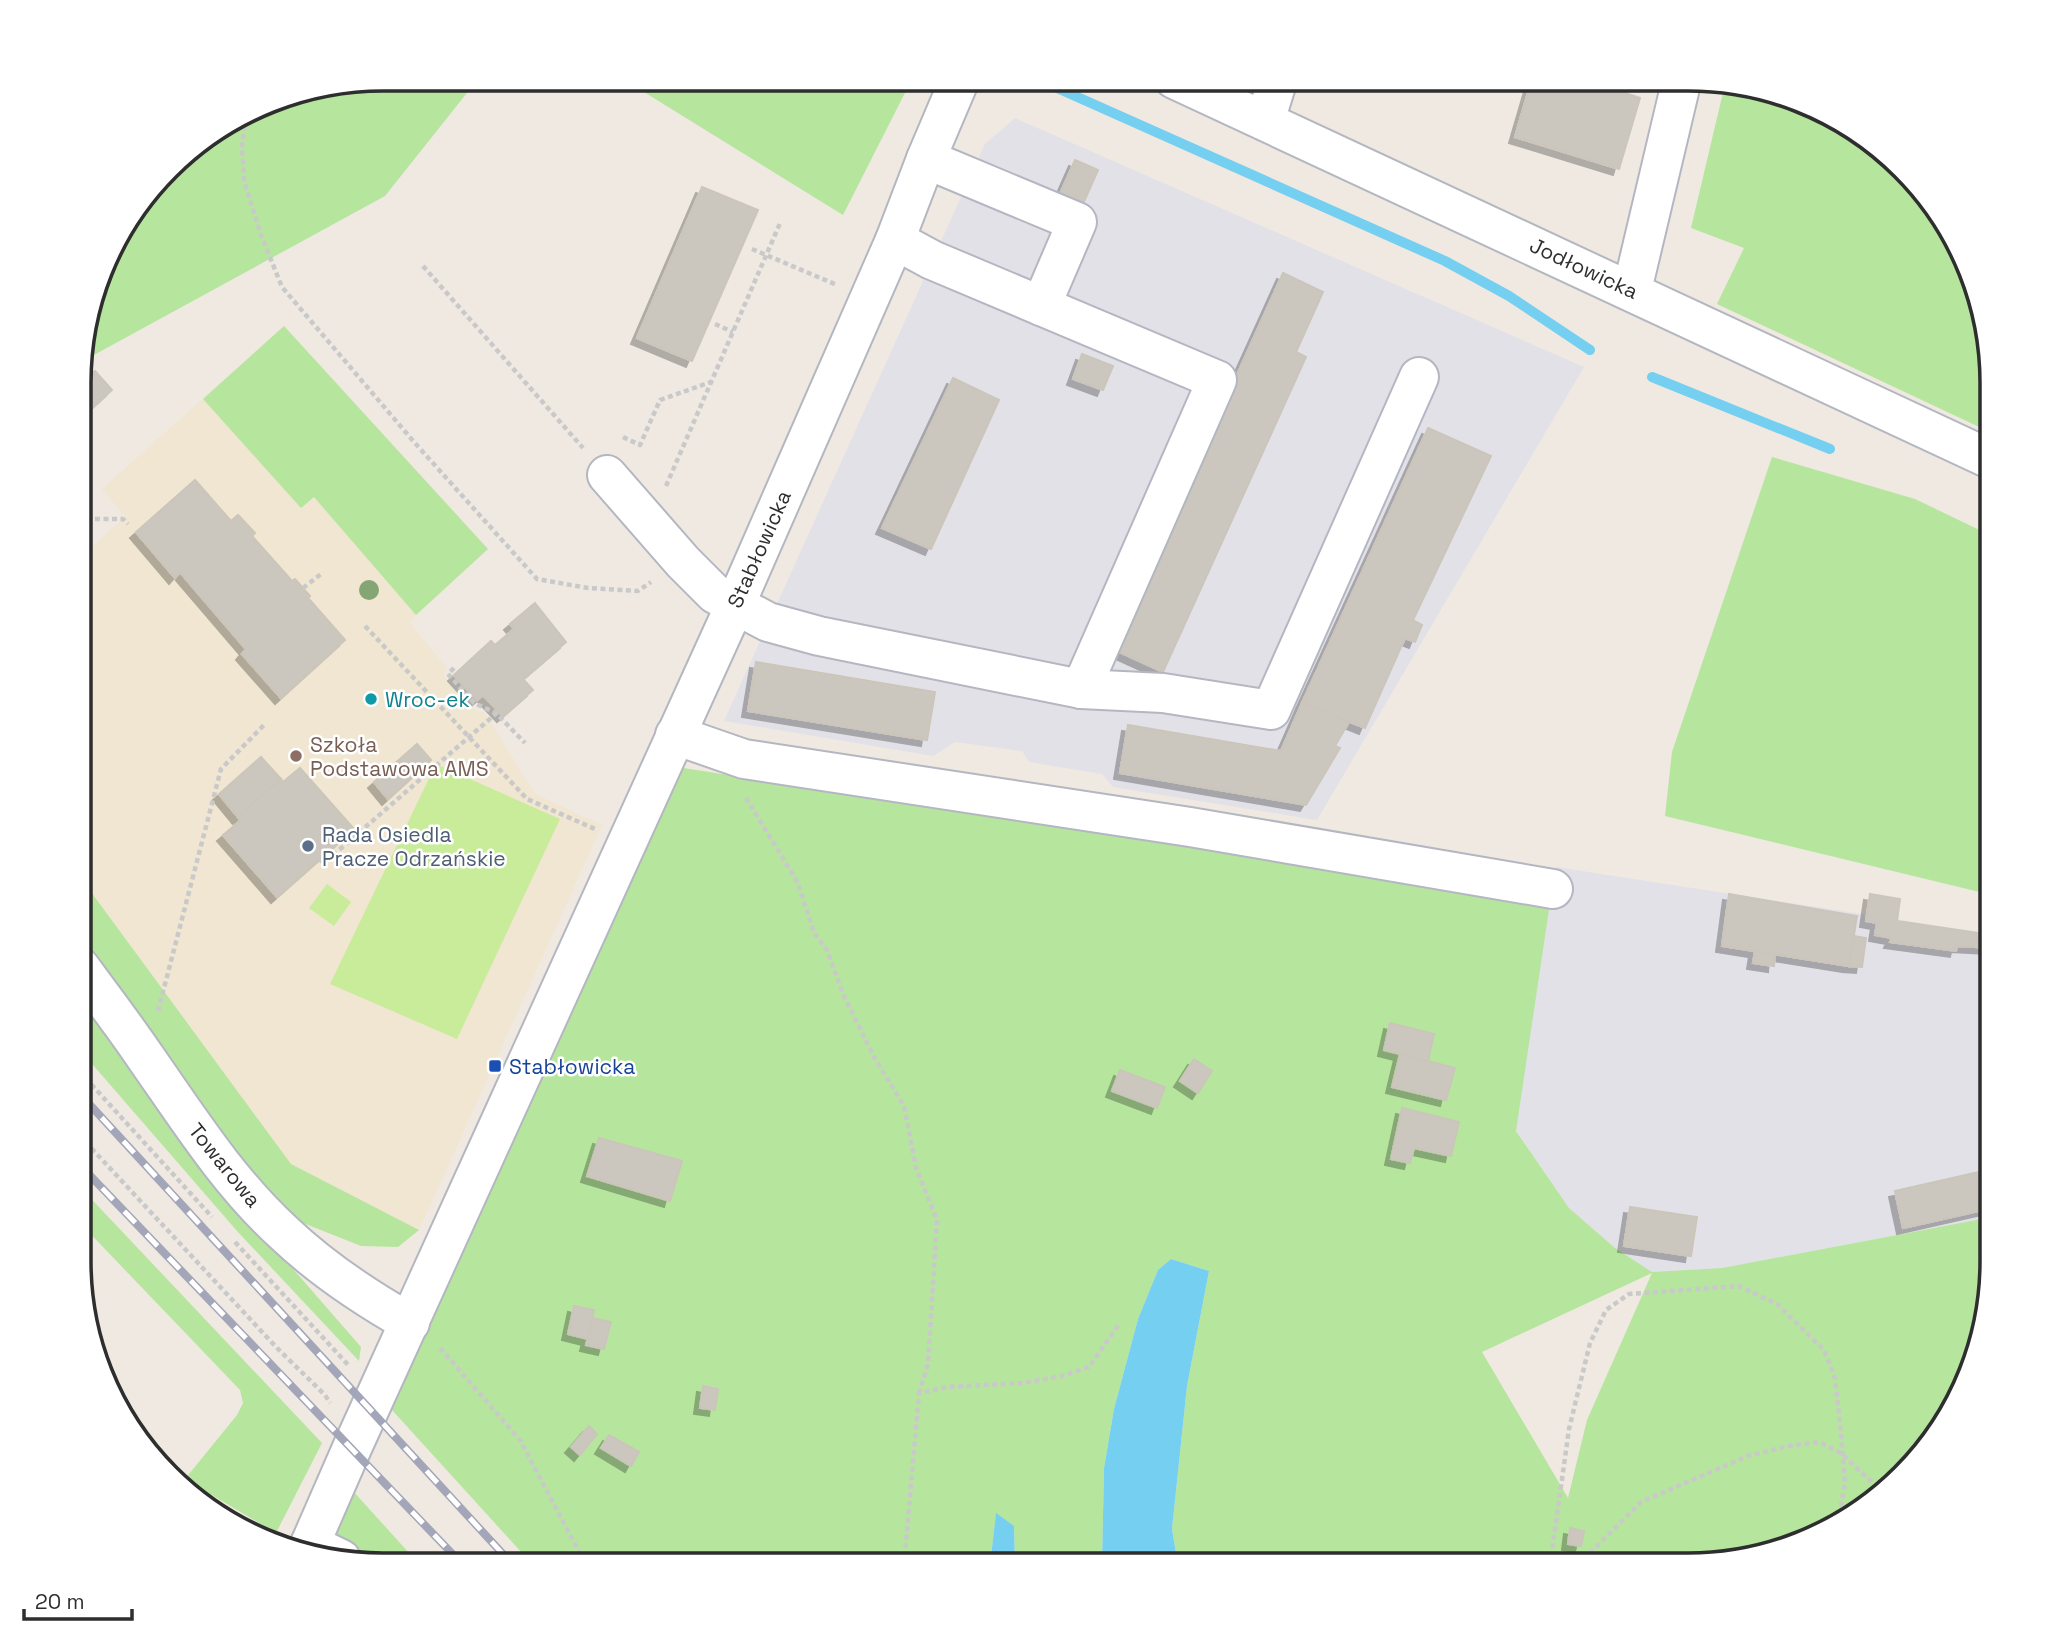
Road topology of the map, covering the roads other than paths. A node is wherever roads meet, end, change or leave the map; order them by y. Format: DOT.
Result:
graph roads {
  1 [pos="955,91"];
  2 [pos="1200,91"];
  3 [pos="1274,91"];
  4 [pos="1679,91"];
  5 [pos="1265,121"];
  6 [pos="926,159"];
  7 [pos="895,240"];
  8 [pos="1632,290"];
  9 [pos="1041,306"];
  10 [pos="1419,377"];
  11 [pos="1980,454"];
  12 [pos="607,475"];
  13 [pos="736,603"];
  14 [pos="1081,689"];
  15 [pos="675,735"];
  16 [pos="1553,889"];
  17 [pos="91,982"];
  18 [pos="410,1322"];
  19 [pos="321,1546"];
  1 -- 6 [label="street, Stabłowicka"];
  2 -- 5 [label="street, Jodłowicka"];
  3 -- 5 [label="street"];
  4 -- 8 [label="street"];
  5 -- 8 [label="street, Jodłowicka"];
  6 -- 7 [label="street, Stabłowicka"];
  6 -- 9 [label="street"];
  7 -- 9 [label="street"];
  7 -- 13 [label="street, Stabłowicka"];
  8 -- 11 [label="street, Jodłowicka"];
  9 -- 14 [label="street"];
  10 -- 14 [label="street"];
  12 -- 13 [label="street"];
  13 -- 14 [label="street"];
  13 -- 15 [label="street, Stabłowicka"];
  15 -- 16 [label="street"];
  15 -- 18 [label="street, Stabłowicka"];
  17 -- 18 [label="street, Towarowa"];
  18 -- 19 [label="street, Stabłowicka"];
}
